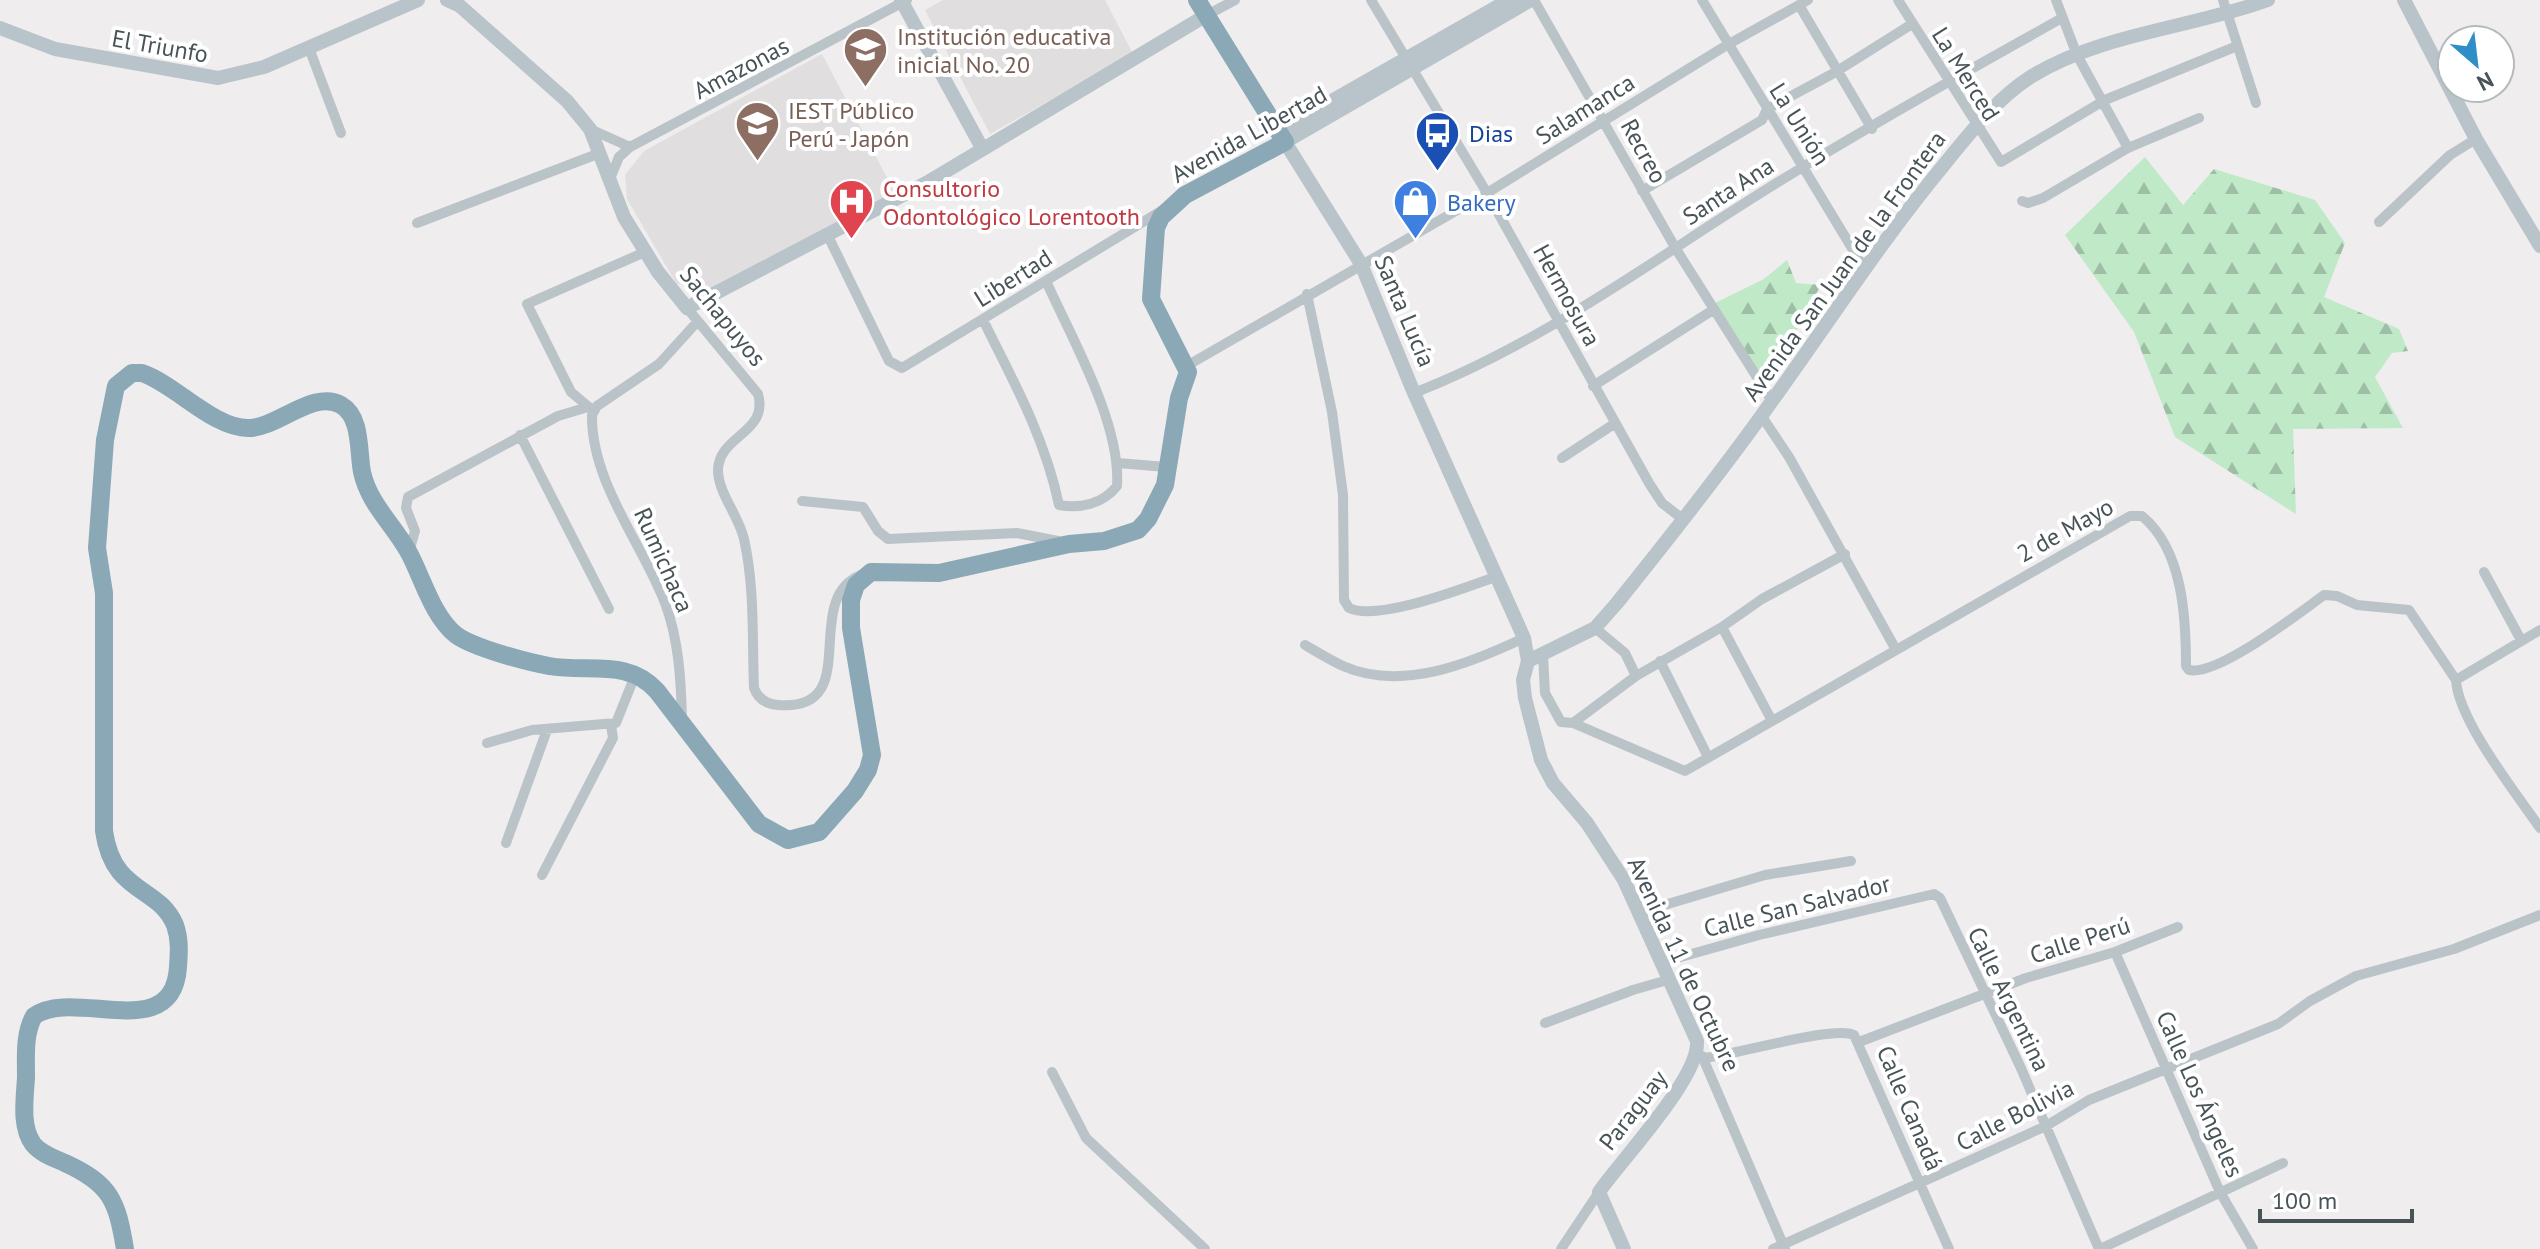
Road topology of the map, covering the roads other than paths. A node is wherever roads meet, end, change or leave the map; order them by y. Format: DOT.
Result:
graph roads {
  1 [pos="418,0"];
  2 [pos="447,0"];
  3 [pos="1235,0"];
  4 [pos="1371,0"];
  5 [pos="1509,0"];
  6 [pos="1532,0"];
  7 [pos="1702,0"];
  8 [pos="1898,0"];
  9 [pos="2056,0"];
  10 [pos="2268,0"];
  11 [pos="2404,0"];
  12 [pos="904,1"];
  13 [pos="1804,2"];
  14 [pos="2226,7"];
  15 [pos="1201,8"];
  16 [pos="2062,18"];
  17 [pos="1912,24"];
  18 [pos="0,28"];
  19 [pos="1727,45"];
  20 [pos="2237,46"];
  21 [pos="309,48"];
  22 [pos="2077,55"];
  23 [pos="1410,64"];
  24 [pos="1837,69"];
  25 [pos="1947,82"];
  26 [pos="2105,100"];
  27 [pos="2256,103"];
  28 [pos="1767,109"];
  29 [pos="2199,118"];
  30 [pos="1604,121"];
  31 [pos="1975,126"];
  32 [pos="590,129"];
  33 [pos="1872,129"];
  34 [pos="341,133"];
  35 [pos="1281,137"];
  36 [pos="2476,139"];
  37 [pos="630,147"];
  38 [pos="982,148"];
  39 [pos="2128,148"];
  40 [pos="600,153"];
  41 [pos="1803,166"];
  42 [pos="608,183"];
  43 [pos="1642,191"];
  44 [pos="1487,193"];
  45 [pos="2022,201"];
  46 [pos="1172,205"];
  47 [pos="1149,218"];
  48 [pos="2379,222"];
  49 [pos="417,223"];
  50 [pos="828,236"];
  51 [pos="2540,246"];
  52 [pos="1676,249"];
  53 [pos="645,252"];
  54 [pos="1361,264"];
  55 [pos="1864,268"];
  56 [pos="1046,281"];
  57 [pos="1307,294"];
  58 [pos="687,308"];
  59 [pos="1713,310"];
  60 [pos="1558,319"];
  61 [pos="983,320"];
  62 [pos="698,321"];
  63 [pos="1182,374"];
  64 [pos="1593,386"];
  65 [pos="1414,393"];
  66 [pos="1772,401"];
  67 [pos="591,410"];
  68 [pos="1761,415"];
  69 [pos="1614,424"];
  70 [pos="520,435"];
  71 [pos="1562,458"];
  72 [pos="1118,463"];
  73 [pos="1166,467"];
  74 [pos="802,501"];
  75 [pos="1684,520"];
  76 [pos="1069,544"];
  77 [pos="409,552"];
  78 [pos="1845,554"];
  79 [pos="871,572"];
  80 [pos="2484,572"];
  81 [pos="1498,576"];
  82 [pos="609,609"];
  83 [pos="1722,627"];
  84 [pos="1595,628"];
  85 [pos="2540,630"];
  86 [pos="1524,638"];
  87 [pos="2521,640"];
  88 [pos="1305,645"];
  89 [pos="1895,648"];
  90 [pos="1543,655"];
  91 [pos="1528,661"];
  92 [pos="1660,661"];
  93 [pos="636,673"];
  94 [pos="1636,676"];
  95 [pos="2456,680"];
  96 [pos="1771,719"];
  97 [pos="1573,723"];
  98 [pos="611,725"];
  99 [pos="682,725"];
  100 [pos="547,730"];
  101 [pos="487,743"];
  102 [pos="1708,757"];
  103 [pos="2540,828"];
  104 [pos="506,843"];
  105 [pos="1851,861"];
  106 [pos="542,875"];
  107 [pos="1940,898"];
  108 [pos="1641,912"];
  109 [pos="2540,915"];
  110 [pos="2178,927"];
  111 [pos="2115,952"];
  112 [pos="1663,962"];
  113 [pos="1671,979"];
  114 [pos="1984,994"];
  115 [pos="1545,1023"];
  116 [pos="1859,1042"];
  117 [pos="1702,1056"];
  118 [pos="2168,1068"];
  119 [pos="1052,1072"];
  120 [pos="2046,1126"];
  121 [pos="2283,1163"];
  122 [pos="1921,1184"];
  123 [pos="1599,1192"];
  124 [pos="2220,1192"];
  125 [pos="1780,1248"];
  126 [pos="125,1249"];
  127 [pos="1205,1249"];
  128 [pos="1561,1249"];
  129 [pos="1624,1249"];
  130 [pos="1949,1249"];
  131 [pos="2100,1249"];
  132 [pos="2253,1249"];
  1 -- 21 [label="street, El Triunfo"];
  2 -- 32 [label="street, Sachapuyos"];
  3 -- 15 [label="street"];
  4 -- 23 [label="street, Hermosura"];
  5 -- 23 [label="street, Avenida Libertad"];
  6 -- 23 [label="street, Avenida Libertad"];
  6 -- 30 [label="street, Recreo"];
  7 -- 19 [label="street, La Unión"];
  8 -- 17 [label="street, La Merced"];
  9 -- 16 [label="street"];
  10 -- 14 [label="street, Avenida San Juan de la Frontera"];
  11 -- 36 [label="street"];
  12 -- 37 [label="street, Amazonas"];
  12 -- 38 [label="street"];
  13 -- 19 [label="street, Salamanca"];
  13 -- 24 [label="street"];
  14 -- 20 [label="street"];
  14 -- 22 [label="street, Avenida San Juan de la Frontera"];
  15 -- 35 [label="highway, Santa Lucía"];
  15 -- 38 [label="street"];
  16 -- 22 [label="street"];
  16 -- 25 [label="street, Santa Ana"];
  17 -- 24 [label="street"];
  17 -- 25 [label="street, La Merced"];
  18 -- 21 [label="street, El Triunfo"];
  19 -- 28 [label="street, La Unión"];
  19 -- 30 [label="street, Salamanca"];
  20 -- 26 [label="street"];
  20 -- 27 [label="street"];
  21 -- 34 [label="street"];
  22 -- 26 [label="street"];
  22 -- 31 [label="street, Avenida San Juan de la Frontera"];
  23 -- 35 [label="street, Avenida Libertad"];
  23 -- 44 [label="street, Hermosura"];
  24 -- 28 [label="street"];
  24 -- 33 [label="street"];
  25 -- 31 [label="street, La Merced"];
  25 -- 33 [label="street, Santa Ana"];
  26 -- 31 [label="street, La Merced"];
  26 -- 39 [label="street"];
  28 -- 41 [label="street, La Unión"];
  28 -- 43 [label="street"];
  29 -- 39 [label="street"];
  30 -- 43 [label="street, Recreo"];
  30 -- 44 [label="street, Salamanca"];
  31 -- 55 [label="street, Avenida San Juan de la Frontera"];
  32 -- 37 [label="street"];
  32 -- 40 [label="street, Sachapuyos"];
  33 -- 41 [label="street, Santa Ana"];
  35 -- 46 [label="highway, Avenida Libertad"];
  35 -- 47 [label="highway, Avenida Libertad"];
  35 -- 54 [label="street, Santa Lucía"];
  36 -- 48 [label="street"];
  36 -- 51 [label="street"];
  37 -- 42 [label="street"];
  38 -- 50 [label="street"];
  39 -- 45 [label="street"];
  40 -- 42 [label="street, Sachapuyos"];
  40 -- 49 [label="street"];
  41 -- 52 [label="street, Santa Ana"];
  41 -- 55 [label="street, La Unión"];
  42 -- 53 [label="street, Sachapuyos"];
  43 -- 52 [label="street, Recreo"];
  44 -- 54 [label="street, Salamanca"];
  44 -- 60 [label="street, Hermosura"];
  46 -- 47 [label="street, Avenida Libertad"];
  46 -- 63 [label="highway"];
  47 -- 56 [label="street, Libertad"];
  47 -- 63 [label="highway"];
  50 -- 58 [label="street"];
  50 -- 61 [label="street, Libertad"];
  52 -- 59 [label="street, Recreo"];
  52 -- 60 [label="street, Santa Ana"];
  53 -- 58 [label="street, Sachapuyos"];
  53 -- 67 [label="street"];
  54 -- 57 [label="street, Salamanca"];
  54 -- 65 [label="street, Santa Lucía"];
  55 -- 66 [label="street, Avenida San Juan de la Frontera"];
  56 -- 61 [label="street, Libertad"];
  56 -- 72 [label="street"];
  57 -- 63 [label="street, Salamanca"];
  57 -- 81 [label="street"];
  58 -- 62 [label="street, Sachapuyos"];
  59 -- 64 [label="street"];
  59 -- 66 [label="street, Recreo"];
  60 -- 64 [label="street, Hermosura"];
  60 -- 65 [label="street, Santa Ana"];
  61 -- 72 [label="street"];
  62 -- 67 [label="street"];
  62 -- 79 [label="street, Sachapuyos"];
  63 -- 73 [label="highway"];
  64 -- 69 [label="street, Hermosura"];
  65 -- 81 [label="street, Santa Lucía"];
  66 -- 68 [label="street, Avenida San Juan de la Frontera"];
  67 -- 70 [label="street"];
  67 -- 99 [label="street, Rumichaca"];
  68 -- 75 [label="street, Avenida San Juan de la Frontera"];
  68 -- 78 [label="street"];
  69 -- 71 [label="street"];
  69 -- 75 [label="street, Hermosura"];
  70 -- 77 [label="street"];
  70 -- 82 [label="street"];
  72 -- 73 [label="street"];
  73 -- 76 [label="highway"];
  74 -- 76 [label="street"];
  75 -- 84 [label="street, Avenida San Juan de la Frontera"];
  76 -- 79 [label="highway"];
  77 -- 93 [label="highway"];
  77 -- 126 [label="highway"];
  78 -- 83 [label="street"];
  78 -- 89 [label="street"];
  79 -- 99 [label="highway"];
  80 -- 87 [label="street"];
  81 -- 86 [label="street, Santa Lucía"];
  83 -- 92 [label="street"];
  83 -- 96 [label="street"];
  84 -- 90 [label="street, Avenida San Juan de la Frontera"];
  84 -- 94 [label="street"];
  85 -- 87 [label="street"];
  86 -- 88 [label="street"];
  86 -- 91 [label="street, Santa Lucía"];
  87 -- 95 [label="street"];
  89 -- 95 [label="street, 2 de Mayo"];
  89 -- 96 [label="street, 2 de Mayo"];
  90 -- 91 [label="street, Avenida San Juan de la Frontera"];
  90 -- 97 [label="street"];
  91 -- 108 [label="street, Avenida 11 de Octubre"];
  92 -- 94 [label="street"];
  92 -- 102 [label="street"];
  93 -- 98 [label="street"];
  93 -- 99 [label="highway"];
  94 -- 97 [label="street"];
  95 -- 103 [label="street"];
  96 -- 102 [label="street, 2 de Mayo"];
  97 -- 102 [label="street, 2 de Mayo"];
  98 -- 100 [label="street"];
  98 -- 106 [label="street"];
  100 -- 101 [label="street"];
  100 -- 104 [label="street"];
  105 -- 108 [label="street"];
  107 -- 112 [label="street, Calle San Salvador"];
  107 -- 114 [label="street, Calle Argentina"];
  108 -- 112 [label="street, Avenida 11 de Octubre"];
  109 -- 118 [label="street, Calle Bolivia"];
  110 -- 111 [label="street, Calle Perú"];
  111 -- 114 [label="street, Calle Perú"];
  111 -- 118 [label="street, Calle Los Ángeles"];
  112 -- 113 [label="street, Avenida 11 de Octubre"];
  113 -- 115 [label="street"];
  113 -- 117 [label="street, Avenida 11 de Octubre"];
  114 -- 116 [label="street, Calle Perú"];
  114 -- 120 [label="street, Calle Argentina"];
  116 -- 117 [label="street, Calle Canadá"];
  116 -- 122 [label="street, Calle Canadá"];
  117 -- 123 [label="street, Paraguay"];
  117 -- 125 [label="street, Avenida 11 de Octubre"];
  118 -- 120 [label="street, Calle Bolivia"];
  118 -- 124 [label="street, Calle Los Ángeles"];
  119 -- 127 [label="street"];
  120 -- 122 [label="street, Calle Bolivia"];
  120 -- 131 [label="street, Calle Argentina"];
  121 -- 124 [label="street"];
  122 -- 125 [label="street, Calle Bolivia"];
  122 -- 130 [label="street, Calle Canadá"];
  123 -- 128 [label="street"];
  123 -- 129 [label="street"];
  124 -- 131 [label="street"];
  124 -- 132 [label="street, Calle Los Ángeles"];
}
